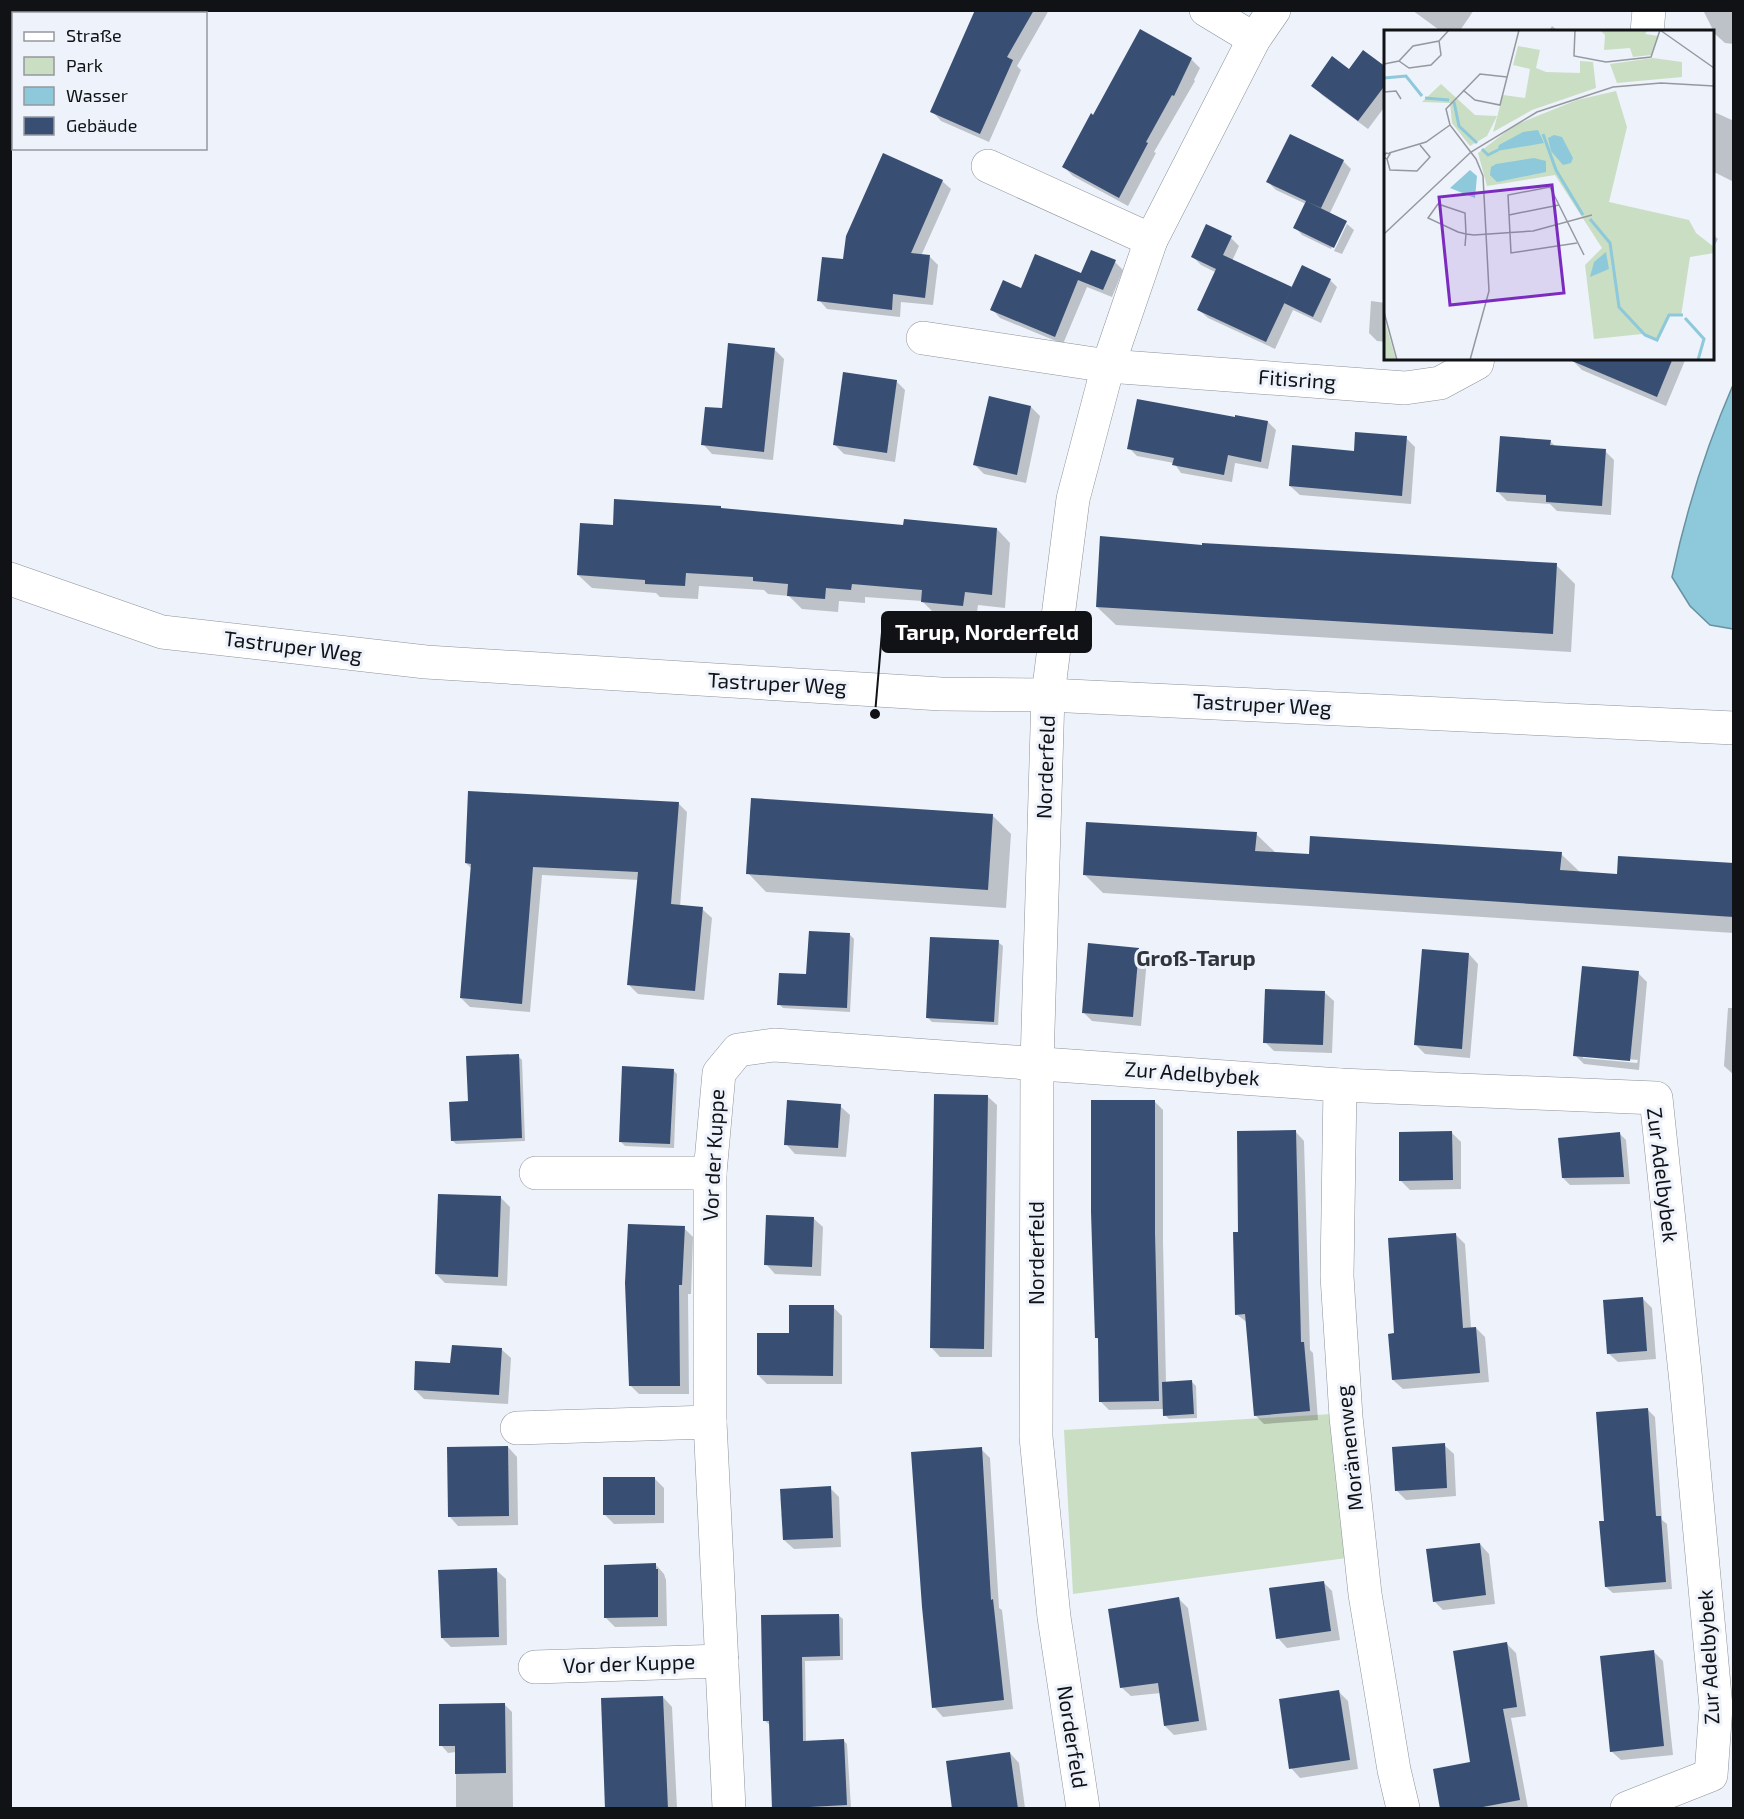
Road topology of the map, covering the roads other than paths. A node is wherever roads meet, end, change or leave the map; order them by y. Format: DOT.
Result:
graph roads {
  1 [pos="1206,10"];
  2 [pos="1274,10"];
  3 [pos="1649,10"];
  4 [pos="1647,30"];
  5 [pos="1254,39"];
  6 [pos="988,166"];
  7 [pos="1151,240"];
  8 [pos="923,338"];
  9 [pos="1478,360"];
  10 [pos="1108,366"];
  11 [pos="10,579"];
  12 [pos="1048,695"];
  13 [pos="1734,728"];
  14 [pos="1037,1063"];
  15 [pos="1340,1084"];
  16 [pos="536,1173"];
  17 [pos="710,1173"];
  18 [pos="710,1422"];
  19 [pos="517,1428"];
  20 [pos="722,1661"];
  21 [pos="535,1667"];
  22 [pos="729,1809"];
  23 [pos="1083,1809"];
  24 [pos="1403,1809"];
  25 [pos="1627,1809"];
  1 -- 5 [label="street"];
  2 -- 5 [label="street"];
  3 -- 4 [label="street"];
  5 -- 7 [label="street"];
  6 -- 7 [label="street"];
  7 -- 10 [label="street"];
  8 -- 10 [label="street, Fitisring"];
  9 -- 10 [label="street, Fitisring"];
  10 -- 12 [label="street"];
  11 -- 12 [label="street, Tastruper Weg"];
  12 -- 13 [label="street, Tastruper Weg"];
  12 -- 14 [label="street, Norderfeld"];
  14 -- 15 [label="street, Zur Adelbybek"];
  14 -- 17 [label="street, Vor der Kuppe"];
  14 -- 23 [label="street, Norderfeld"];
  15 -- 24 [label="street, Moränenweg"];
  15 -- 25 [label="street, Zur Adelbybek"];
  16 -- 17 [label="street"];
  17 -- 18 [label="street, Vor der Kuppe"];
  18 -- 19 [label="street"];
  18 -- 20 [label="street, Vor der Kuppe"];
  20 -- 21 [label="street, Vor der Kuppe"];
  20 -- 22 [label="street, Vor der Kuppe"];
}
